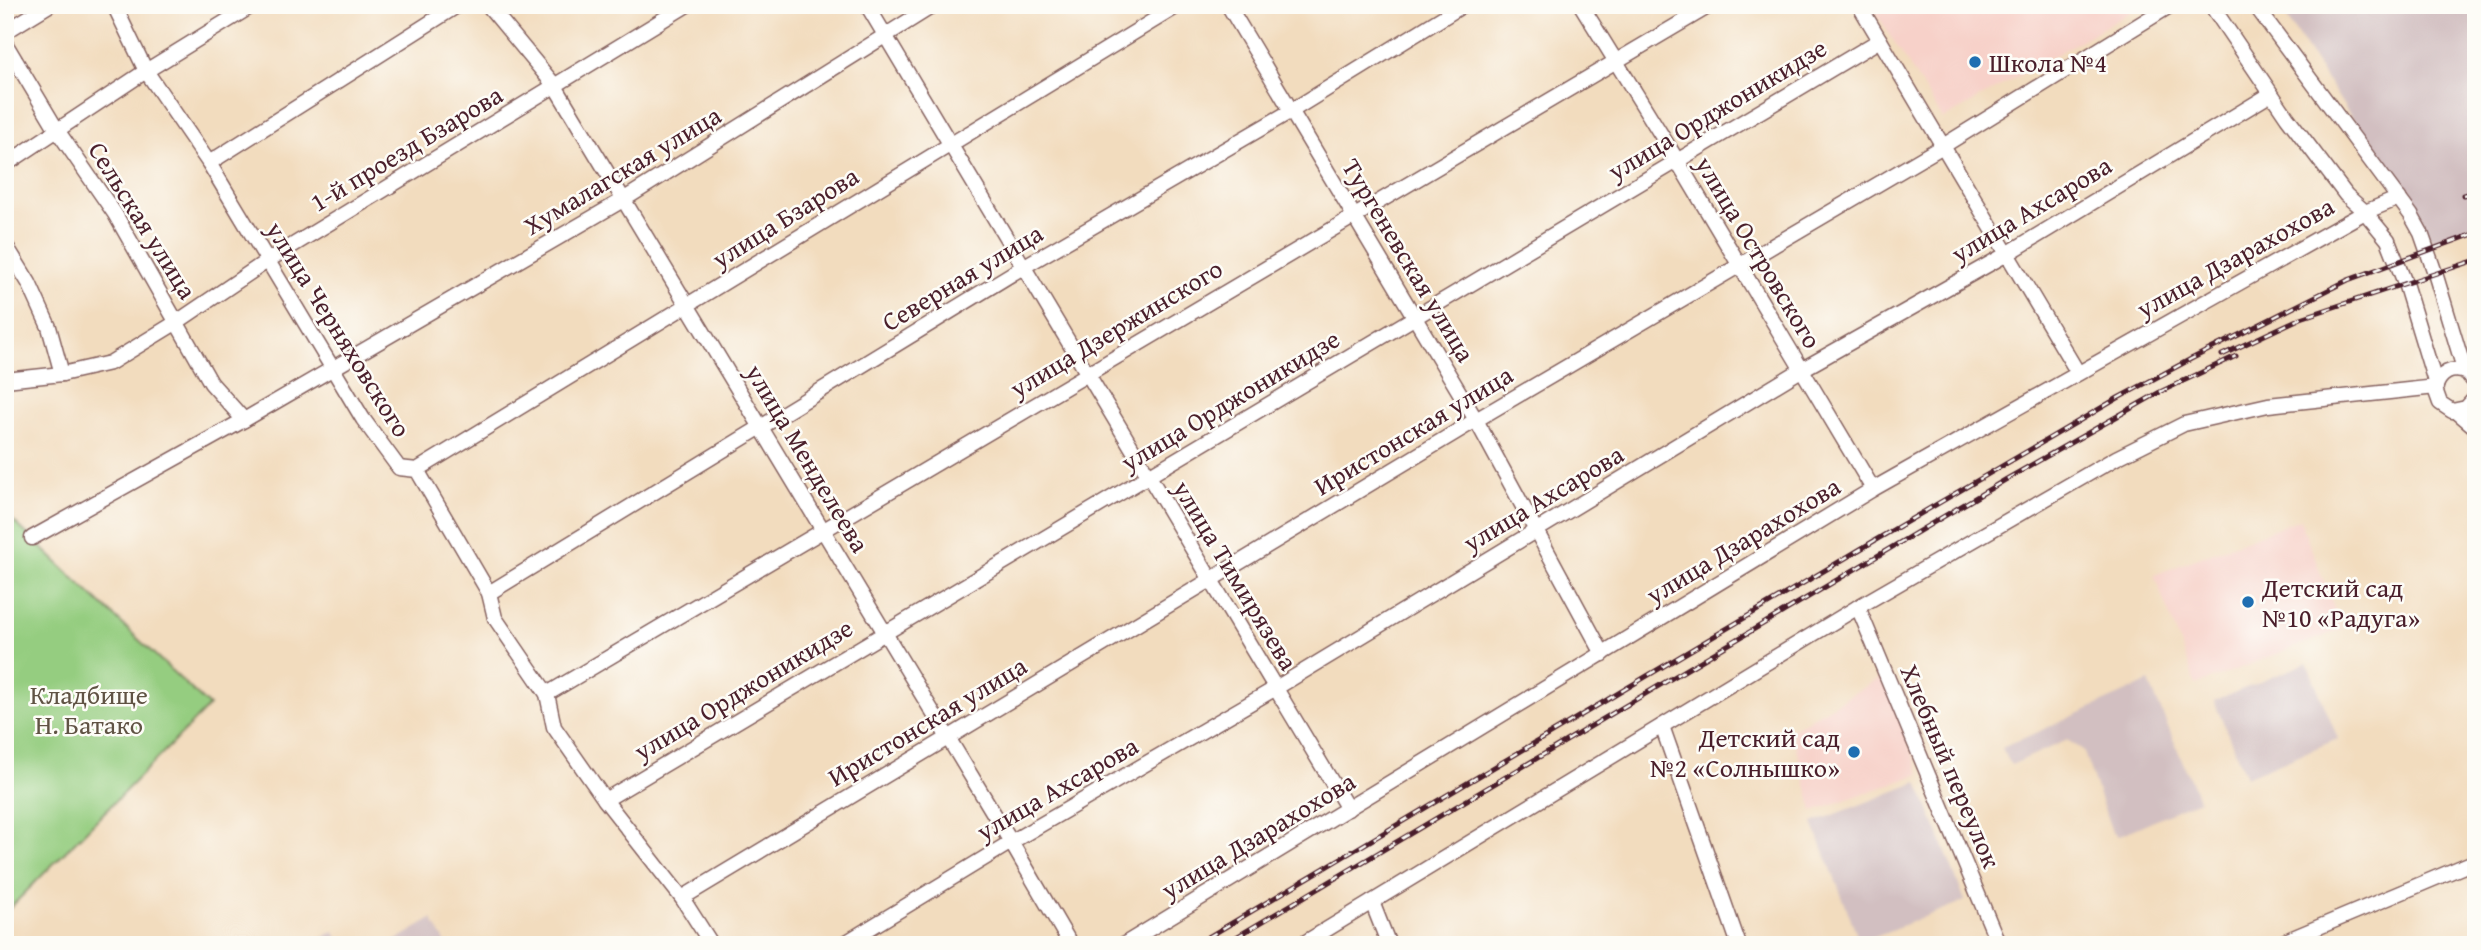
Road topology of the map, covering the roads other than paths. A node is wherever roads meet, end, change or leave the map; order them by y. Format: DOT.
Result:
graph roads {
  1 [pos="49,5"];
  2 [pos="114,5"];
  3 [pos="253,5"];
  4 [pos="458,5"];
  5 [pos="488,5"];
  6 [pos="687,5"];
  7 [pos="867,5"];
  8 [pos="934,5"];
  9 [pos="1179,5"];
  10 [pos="1228,5"];
  11 [pos="1463,5"];
  12 [pos="1581,5"];
  13 [pos="1711,5"];
  14 [pos="1859,5"];
  15 [pos="2171,5"];
  16 [pos="2211,5"];
  17 [pos="2255,5"];
  18 [pos="5,32"];
  19 [pos="885,36"];
  20 [pos="1880,40"];
  21 [pos="5,43"];
  22 [pos="1615,62"];
  23 [pos="146,71"];
  24 [pos="555,86"];
  25 [pos="2271,94"];
  26 [pos="1290,111"];
  27 [pos="57,131"];
  28 [pos="949,143"];
  29 [pos="1943,146"];
  30 [pos="1678,162"];
  31 [pos="209,163"];
  32 [pos="5,165"];
  33 [pos="2399,198"];
  34 [pos="623,200"];
  35 [pos="2365,212"];
  36 [pos="1353,217"];
  37 [pos="5,244"];
  38 [pos="2007,254"];
  39 [pos="267,261"];
  40 [pos="1738,265"];
  41 [pos="1023,267"];
  42 [pos="689,306"];
  43 [pos="1416,317"];
  44 [pos="177,323"];
  45 [pos="331,369"];
  46 [pos="1801,370"];
  47 [pos="2078,373"];
  48 [pos="62,374"];
  49 [pos="1088,374"];
  50 [pos="2472,377"];
  51 [pos="5,380"];
  52 [pos="2437,391"];
  53 [pos="2476,397"];
  54 [pos="2456,411"];
  55 [pos="244,420"];
  56 [pos="1476,420"];
  57 [pos="2476,428"];
  58 [pos="761,429"];
  59 [pos="417,470"];
  60 [pos="1149,478"];
  61 [pos="1873,489"];
  62 [pos="1537,530"];
  63 [pos="822,531"];
  64 [pos="32,538"];
  65 [pos="1211,580"];
  66 [pos="489,593"];
  67 [pos="1858,607"];
  68 [pos="886,633"];
  69 [pos="1603,654"];
  70 [pos="1276,688"];
  71 [pos="547,694"];
  72 [pos="1662,726"];
  73 [pos="947,736"];
  74 [pos="605,800"];
  75 [pos="1348,809"];
  76 [pos="1012,842"];
  77 [pos="2476,861"];
  78 [pos="682,898"];
  79 [pos="1373,902"];
  80 [pos="712,945"];
  81 [pos="842,945"];
  82 [pos="1071,945"];
  83 [pos="1123,945"];
  84 [pos="1301,945"];
  85 [pos="1389,945"];
  86 [pos="1740,945"];
  87 [pos="1999,945"];
  88 [pos="2276,945"];
  1 -- 18 [label="street"];
  2 -- 23 [label="street, улица Черняховского"];
  3 -- 23 [label="street"];
  4 -- 31 [label="street"];
  5 -- 24 [label="street, улица Менделеева"];
  6 -- 24 [label="street, 1-й проезд Бзарова"];
  7 -- 19 [label="street, улица Тимирязева"];
  8 -- 19 [label="street, Хумалагская улица"];
  9 -- 28 [label="street, улица Бзарова"];
  10 -- 26 [label="street, Тургеневская улица"];
  11 -- 26 [label="street, Северная улица"];
  12 -- 22 [label="street, улица Островского"];
  13 -- 22 [label="street, улица Дзержинского"];
  14 -- 20 [label="street"];
  15 -- 29 [label="street, Иристонская улица"];
  16 -- 25 [label="street"];
  17 -- 33 [label="street"];
  19 -- 28 [label="street, улица Тимирязева"];
  19 -- 34 [label="street, Хумалагская улица"];
  20 -- 29 [label="street"];
  20 -- 30 [label="street, улица Орджоникидзе"];
  21 -- 27 [label="street, Сельская улица"];
  22 -- 30 [label="street, улица Островского"];
  22 -- 36 [label="street, улица Дзержинского"];
  23 -- 27 [label="street"];
  23 -- 31 [label="street, улица Черняховского"];
  24 -- 34 [label="street, улица Менделеева"];
  24 -- 39 [label="street, 1-й проезд Бзарова"];
  25 -- 35 [label="street"];
  25 -- 38 [label="street, улица Ахсарова"];
  26 -- 36 [label="street, Тургеневская улица"];
  26 -- 41 [label="street, Северная улица"];
  27 -- 32 [label="street"];
  27 -- 44 [label="street, Сельская улица"];
  28 -- 41 [label="street, улица Тимирязева"];
  28 -- 42 [label="street, улица Бзарова"];
  29 -- 38 [label="street"];
  29 -- 40 [label="street, Иристонская улица"];
  30 -- 40 [label="street, улица Островского"];
  30 -- 43 [label="street, улица Орджоникидзе"];
  31 -- 39 [label="street, улица Черняховского"];
  33 -- 35 [label="street, улица Дзарахохова"];
  33 -- 50 [label="street"];
  34 -- 42 [label="street, улица Менделеева"];
  34 -- 45 [label="street, Хумалагская улица"];
  35 -- 47 [label="street, улица Дзарахохова"];
  35 -- 52 [label="street"];
  36 -- 43 [label="street, Тургеневская улица"];
  36 -- 49 [label="street, улица Дзержинского"];
  37 -- 48 [label="street"];
  38 -- 46 [label="street, улица Ахсарова"];
  38 -- 47 [label="street"];
  39 -- 44 [label="street, 1-й проезд Бзарова"];
  39 -- 45 [label="street, улица Черняховского"];
  40 -- 46 [label="street, улица Островского"];
  40 -- 56 [label="street, Иристонская улица"];
  41 -- 49 [label="street, улица Тимирязева"];
  41 -- 58 [label="street, Северная улица"];
  42 -- 58 [label="street, улица Менделеева"];
  42 -- 59 [label="street, улица Бзарова"];
  43 -- 56 [label="street, Тургеневская улица"];
  43 -- 60 [label="street, улица Орджоникидзе"];
  44 -- 48 [label="street, 1-й проезд Бзарова"];
  44 -- 55 [label="street, Сельская улица"];
  45 -- 55 [label="street, Хумалагская улица"];
  45 -- 59 [label="street, улица Черняховского"];
  46 -- 61 [label="street, улица Островского"];
  46 -- 62 [label="street, улица Ахсарова"];
  47 -- 61 [label="street, улица Дзарахохова"];
  48 -- 51 [label="street, 1-й проезд Бзарова"];
  49 -- 60 [label="street, улица Тимирязева"];
  49 -- 63 [label="street, улица Дзержинского"];
  50 -- 52 [label="street"];
  52 -- 54 [label="street"];
  52 -- 67 [label="street"];
  53 -- 54 [label="street"];
  54 -- 57 [label="street"];
  55 -- 64 [label="street, Хумалагская улица"];
  56 -- 62 [label="street, Тургеневская улица"];
  56 -- 65 [label="street, Иристонская улица"];
  58 -- 63 [label="street, улица Менделеева"];
  58 -- 66 [label="street, Северная улица"];
  59 -- 66 [label="street, улица Черняховского"];
  60 -- 65 [label="street, улица Тимирязева"];
  60 -- 68 [label="street, улица Орджоникидзе"];
  61 -- 69 [label="street, улица Дзарахохова"];
  62 -- 69 [label="street, Тургеневская улица"];
  62 -- 70 [label="street, улица Ахсарова"];
  63 -- 68 [label="street, улица Менделеева"];
  63 -- 71 [label="street, улица Дзержинского"];
  65 -- 70 [label="street, улица Тимирязева"];
  65 -- 73 [label="street, Иристонская улица"];
  66 -- 71 [label="street, улица Черняховского"];
  67 -- 72 [label="street"];
  67 -- 87 [label="street, Хлебный переулок"];
  68 -- 73 [label="street, улица Менделеева"];
  68 -- 74 [label="street, улица Орджоникидзе"];
  69 -- 75 [label="street, улица Дзарахохова"];
  70 -- 75 [label="street, улица Тимирязева"];
  70 -- 76 [label="street, улица Ахсарова"];
  71 -- 74 [label="street, улица Черняховского"];
  72 -- 79 [label="street"];
  72 -- 86 [label="street"];
  73 -- 76 [label="street, улица Менделеева"];
  73 -- 78 [label="street, Иристонская улица"];
  74 -- 78 [label="street, улица Черняховского"];
  75 -- 83 [label="street, улица Дзарахохова"];
  76 -- 81 [label="street, улица Ахсарова"];
  76 -- 82 [label="street, улица Менделеева"];
  77 -- 88 [label="street"];
  78 -- 80 [label="street, улица Черняховского"];
  79 -- 84 [label="street"];
  79 -- 85 [label="street"];
}
